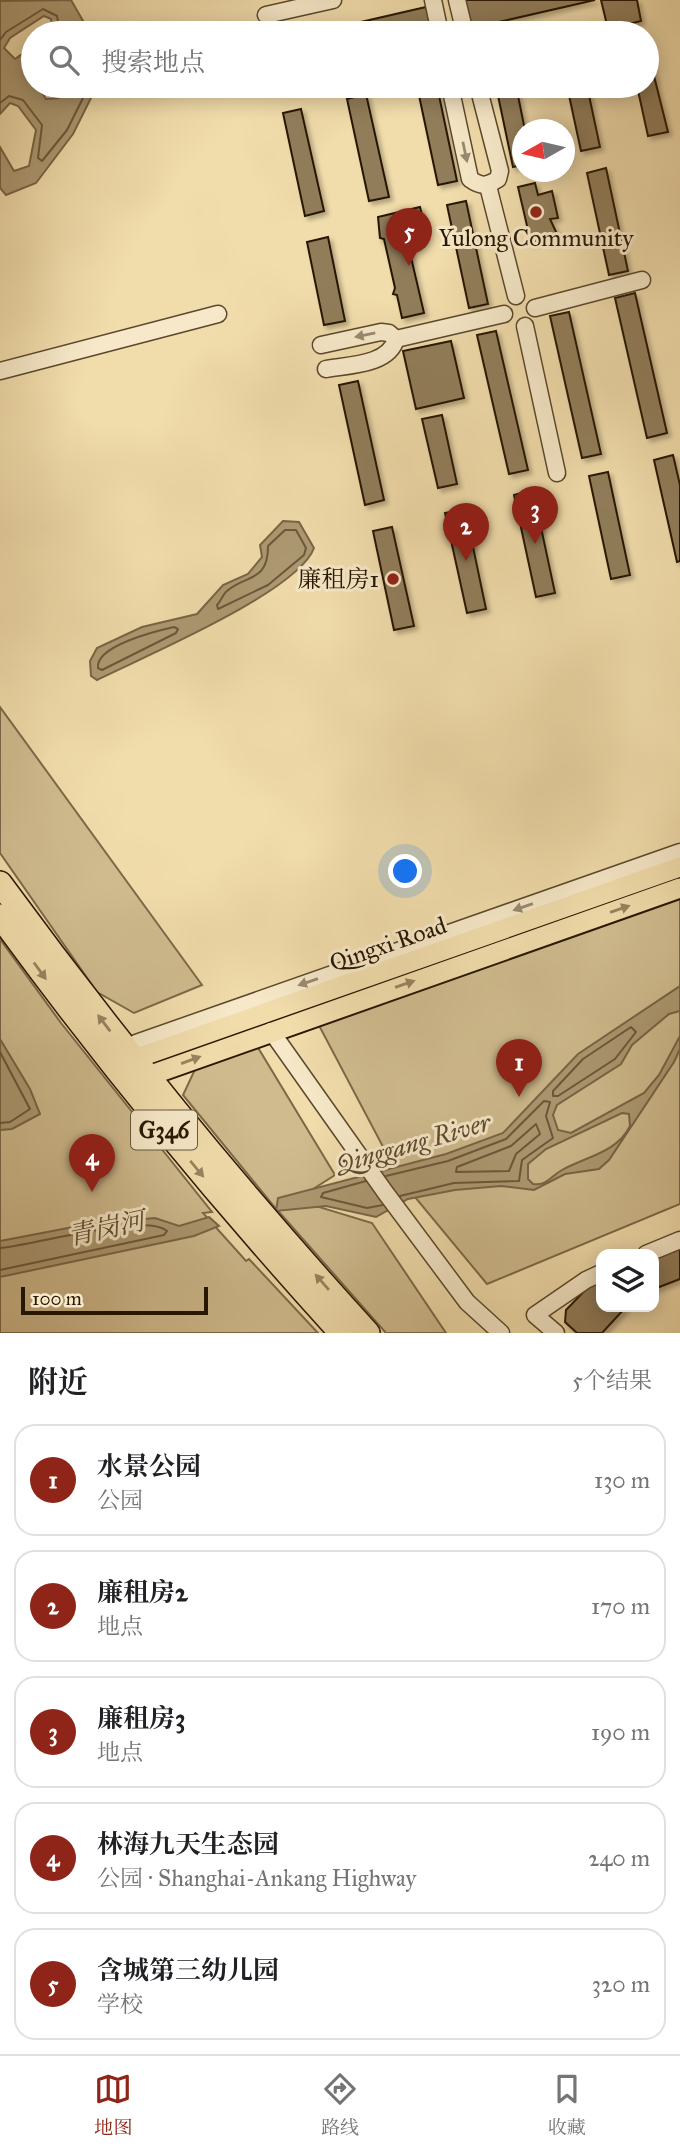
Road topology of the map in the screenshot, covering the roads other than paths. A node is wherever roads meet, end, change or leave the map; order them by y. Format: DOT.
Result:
graph roads {
  1 [pos="333,0"];
  2 [pos="433,0"];
  3 [pos="457,0"];
  4 [pos="266,15"];
  5 [pos="437,21"];
  6 [pos="462,21"];
  7 [pos="453,98"];
  8 [pos="481,98"];
  9 [pos="488,186"];
  10 [pos="642,280"];
  11 [pos="516,296"];
  12 [pos="534,308"];
  13 [pos="218,314"];
  14 [pos="504,314"];
  15 [pos="525,326"];
  16 [pos="397,340"];
  17 [pos="321,345"];
  18 [pos="326,369"];
  19 [pos="0,371"];
  20 [pos="557,473"];
  21 [pos="680,852"];
  22 [pos="680,867"];
  23 [pos="0,883"];
  24 [pos="680,888"];
  25 [pos="0,916"];
  26 [pos="271,1031"];
  27 [pos="131,1066"];
  28 [pos="680,1240"];
  29 [pos="658,1249"];
  30 [pos="596,1275"];
  31 [pos="341,1333"];
  32 [pos="368,1333"];
  33 [pos="501,1333"];
  34 [pos="556,1333"];
  1 -- 4 [label="street"];
  2 -- 5 [label="street"];
  3 -- 6 [label="street"];
  7 -- 9 [label="street, one-way"];
  8 -- 9 [label="street"];
  9 -- 11 [label="street"];
  10 -- 12 [label="street"];
  11 -- 12 [label="street"];
  11 -- 14 [label="street"];
  12 -- 15 [label="street"];
  13 -- 19 [label="street"];
  14 -- 15 [label="street"];
  14 -- 16 [label="street"];
  15 -- 20 [label="street"];
  16 -- 17 [label="street, one-way"];
  16 -- 18 [label="street"];
  21 -- 27 [label="street, one-way"];
  22 -- 27 [label="main road, Qingxi Road"];
  27 -- 23 [label="highway, G346, one-way"];
  26 -- 24 [label="main road, Qingxi Road, one-way"];
  25 -- 27 [label="highway, G346, one-way"];
  27 -- 26 [label="main road, Qingxi Road, one-way"];
  26 -- 33 [label="street"];
  27 -- 31 [label="highway, G346, one-way"];
  32 -- 27 [label="highway, G346, one-way"];
  28 -- 29 [label="street"];
  30 -- 34 [label="street"];
}
